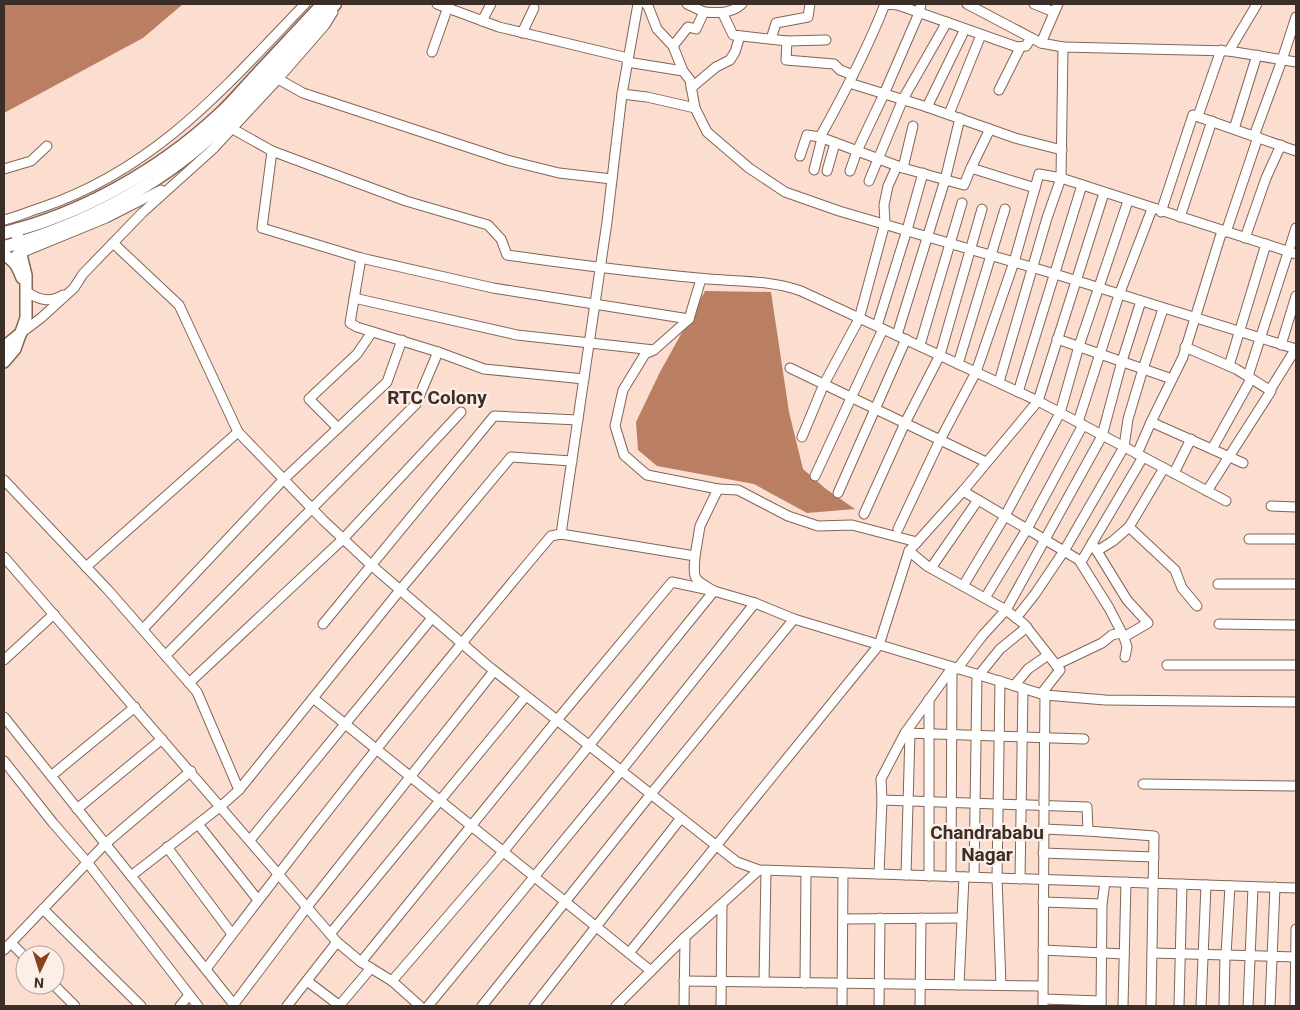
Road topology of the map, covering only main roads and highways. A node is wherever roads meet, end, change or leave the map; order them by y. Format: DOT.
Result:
graph roads {
  1 [pos="323,4"];
  2 [pos="337,4"];
  3 [pos="10,228"];
  4 [pos="12,251"];
  5 [pos="9,346"];
  6 [pos="4,362"];
  1 -- 3 [label="highway"];
  2 -- 4 [label="highway"];
  3 -- 4 [label="main road"];
  4 -- 5 [label="main road"];
  5 -- 6 [label="main road"];
}
